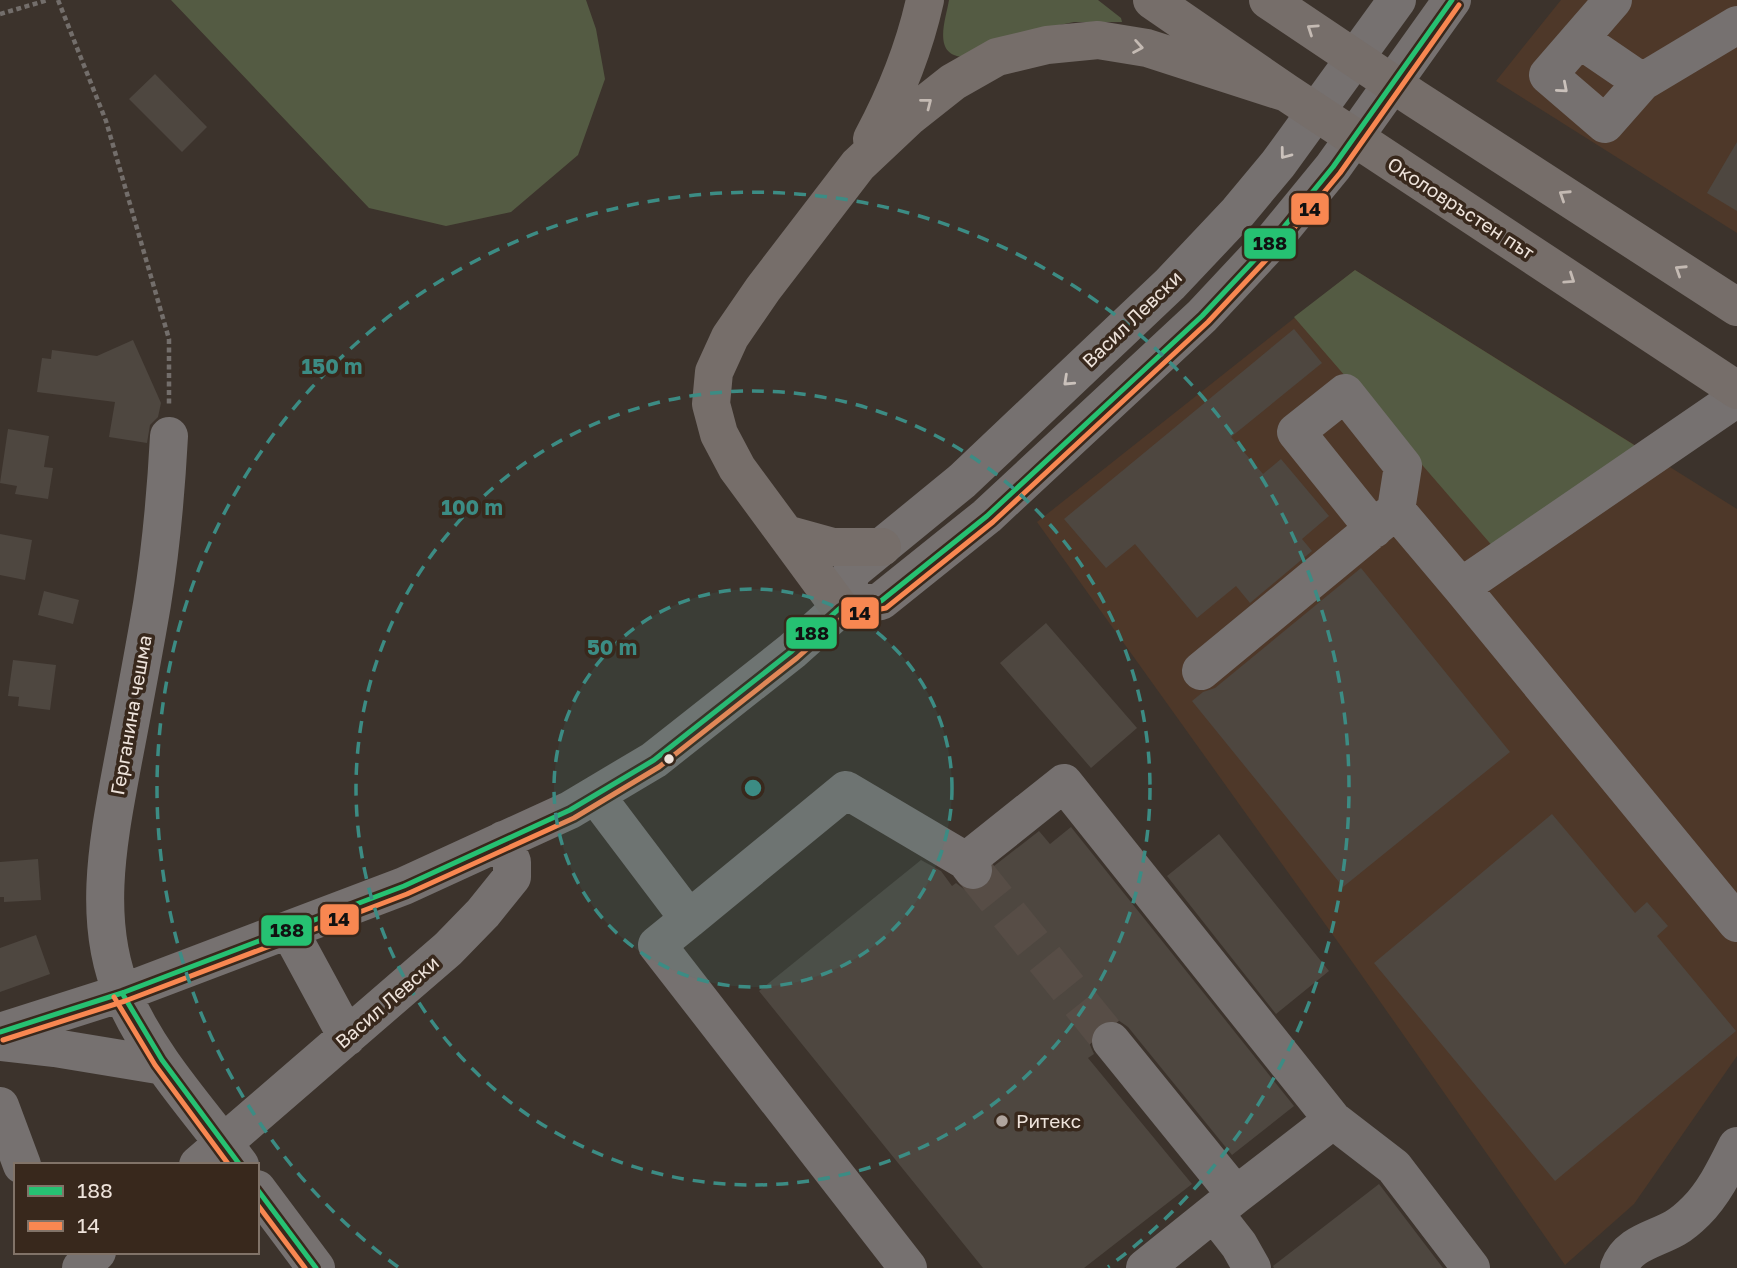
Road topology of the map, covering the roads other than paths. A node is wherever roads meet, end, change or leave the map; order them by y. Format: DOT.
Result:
graph roads {
  1 [pos="925,0"];
  2 [pos="1152,0"];
  3 [pos="1268,0"];
  4 [pos="1398,0"];
  5 [pos="1452,0"];
  6 [pos="1612,0"];
  7 [pos="1737,25"];
  8 [pos="1579,38"];
  9 [pos="1642,82"];
  10 [pos="1287,93"];
  11 [pos="858,165"];
  12 [pos="1737,307"];
  13 [pos="1737,390"];
  14 [pos="1737,398"];
  15 [pos="169,436"];
  16 [pos="786,534"];
  17 [pos="882,547"];
  18 [pos="1461,587"];
  19 [pos="840,608"];
  20 [pos="1200,671"];
  21 [pos="596,796"];
  22 [pos="503,840"];
  23 [pos="689,919"];
  24 [pos="1737,922"];
  25 [pos="289,930"];
  26 [pos="122,993"];
  27 [pos="0,1032"];
  28 [pos="346,1037"];
  29 [pos="1111,1041"];
  30 [pos="0,1042"];
  31 [pos="164,1066"];
  32 [pos="0,1106"];
  33 [pos="1333,1120"];
  34 [pos="1737,1146"];
  35 [pos="220,1158"];
  36 [pos="21,1163"];
  37 [pos="259,1192"];
  38 [pos="1224,1204"];
  39 [pos="95,1254"];
  40 [pos="81,1268"];
  41 [pos="316,1268"];
  42 [pos="908,1268"];
  43 [pos="1145,1268"];
  44 [pos="1252,1268"];
  45 [pos="1471,1268"];
  46 [pos="1619,1268"];
  1 -- 11 [label="highway"];
  2 -- 10 [label="highway, Околовръстен път"];
  12 -- 3 [label="highway, one-way"];
  4 -- 17 [label="street, Васил Левски, one-way"];
  5 -- 19 [label="street"];
  6 -- 8 [label="street"];
  7 -- 9 [label="street"];
  8 -- 9 [label="street"];
  8 -- 9 [label="street, one-way"];
  11 -- 10 [label="highway, one-way"];
  10 -- 13 [label="highway, Околовръстен път, one-way"];
  11 -- 16 [label="highway"];
  14 -- 18 [label="street"];
  15 -- 26 [label="street, Герганина чешма"];
  16 -- 17 [label="highway"];
  16 -- 19 [label="highway"];
  17 -- 19 [label="street, Васил Левски"];
  18 -- 20 [label="street"];
  18 -- 24 [label="street"];
  19 -- 21 [label="street"];
  21 -- 22 [label="street"];
  21 -- 23 [label="street"];
  22 -- 25 [label="street"];
  22 -- 28 [label="street, Васил Левски"];
  23 -- 33 [label="street"];
  23 -- 42 [label="street"];
  25 -- 26 [label="street"];
  25 -- 28 [label="street"];
  26 -- 27 [label="street"];
  26 -- 31 [label="street, Герганина чешма"];
  28 -- 35 [label="street, Васил Левски"];
  29 -- 38 [label="street"];
  30 -- 31 [label="street"];
  31 -- 35 [label="street, Герганина чешма"];
  32 -- 36 [label="street"];
  33 -- 38 [label="street"];
  33 -- 45 [label="street"];
  34 -- 46 [label="street"];
  37 -- 41 [label="street"];
  38 -- 43 [label="street"];
  38 -- 44 [label="street"];
  39 -- 40 [label="street"];
}
